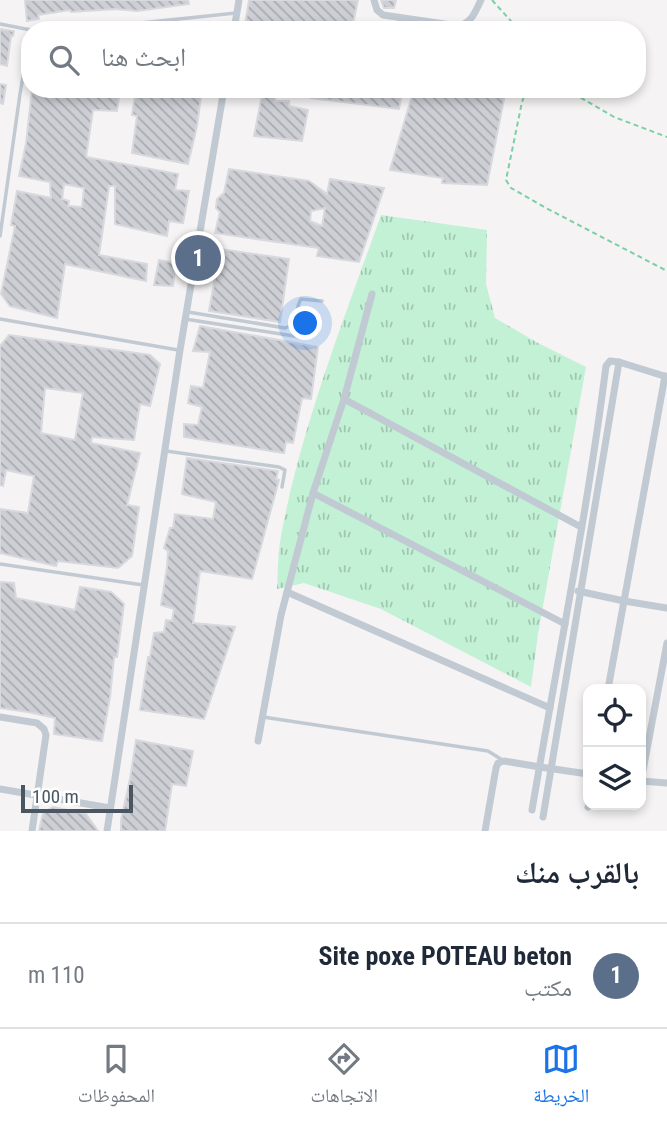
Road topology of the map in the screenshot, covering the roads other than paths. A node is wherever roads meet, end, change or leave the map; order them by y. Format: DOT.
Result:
graph roads {
  1 [pos="239,0"];
  2 [pos="374,0"];
  3 [pos="481,0"];
  4 [pos="236,13"];
  5 [pos="169,21"];
  6 [pos="235,21"];
  7 [pos="422,21"];
  8 [pos="470,21"];
  9 [pos="0,24"];
  10 [pos="21,28"];
  11 [pos="21,90"];
  12 [pos="222,98"];
  13 [pos="0,236"];
  14 [pos="372,294"];
  15 [pos="323,301"];
  16 [pos="186,315"];
  17 [pos="0,319"];
  18 [pos="300,337"];
  19 [pos="180,350"];
  20 [pos="619,362"];
  21 [pos="666,377"];
  22 [pos="344,399"];
  23 [pos="166,451"];
  24 [pos="282,487"];
  25 [pos="313,493"];
  26 [pos="582,527"];
  27 [pos="0,564"];
  28 [pos="144,585"];
  29 [pos="571,589"];
  30 [pos="581,591"];
  31 [pos="287,592"];
  32 [pos="624,601"];
  33 [pos="667,608"];
  34 [pos="565,624"];
  35 [pos="667,643"];
  36 [pos="609,684"];
  37 [pos="550,708"];
  38 [pos="0,717"];
  39 [pos="263,717"];
  40 [pos="258,741"];
  41 [pos="646,754"];
  42 [pos="504,761"];
  43 [pos="540,767"];
  44 [pos="551,769"];
  45 [pos="583,773"];
  46 [pos="646,781"];
  47 [pos="667,783"];
  48 [pos="0,789"];
  49 [pos="37,796"];
  50 [pos="110,808"];
  51 [pos="533,810"];
  52 [pos="543,817"];
  53 [pos="32,831"];
  54 [pos="107,831"];
  55 [pos="485,831"];
  1 -- 4 [label="street"];
  2 -- 7 [label="street"];
  3 -- 8 [label="street"];
  4 -- 5 [label="lane"];
  4 -- 6 [label="street"];
  9 -- 10 [label="lane"];
  11 -- 13 [label="lane"];
  12 -- 16 [label="street"];
  14 -- 22 [label="street"];
  15 -- 16 [label="lane"];
  16 -- 18 [label="lane"];
  16 -- 19 [label="street"];
  17 -- 19 [label="lane"];
  19 -- 23 [label="street"];
  20 -- 21 [label="street"];
  20 -- 26 [label="street"];
  20 -- 30 [label="street"];
  21 -- 32 [label="street"];
  22 -- 25 [label="street"];
  22 -- 26 [label="street"];
  23 -- 24 [label="lane"];
  23 -- 28 [label="street"];
  25 -- 31 [label="street"];
  25 -- 34 [label="street"];
  26 -- 29 [label="street"];
  27 -- 28 [label="lane"];
  28 -- 50 [label="street"];
  29 -- 30 [label="street"];
  29 -- 34 [label="street"];
  30 -- 32 [label="street"];
  30 -- 44 [label="street"];
  31 -- 37 [label="street"];
  31 -- 39 [label="street"];
  32 -- 33 [label="street"];
  32 -- 36 [label="street"];
  34 -- 37 [label="street"];
  35 -- 41 [label="street"];
  37 -- 43 [label="street"];
  38 -- 49 [label="street"];
  39 -- 40 [label="street"];
  39 -- 42 [label="lane"];
  42 -- 43 [label="street"];
  42 -- 55 [label="street"];
  43 -- 44 [label="street"];
  43 -- 51 [label="street"];
  44 -- 45 [label="street"];
  44 -- 52 [label="street"];
  46 -- 47 [label="street"];
  48 -- 49 [label="street"];
  49 -- 50 [label="street"];
  49 -- 53 [label="street"];
  50 -- 54 [label="street"];
}
